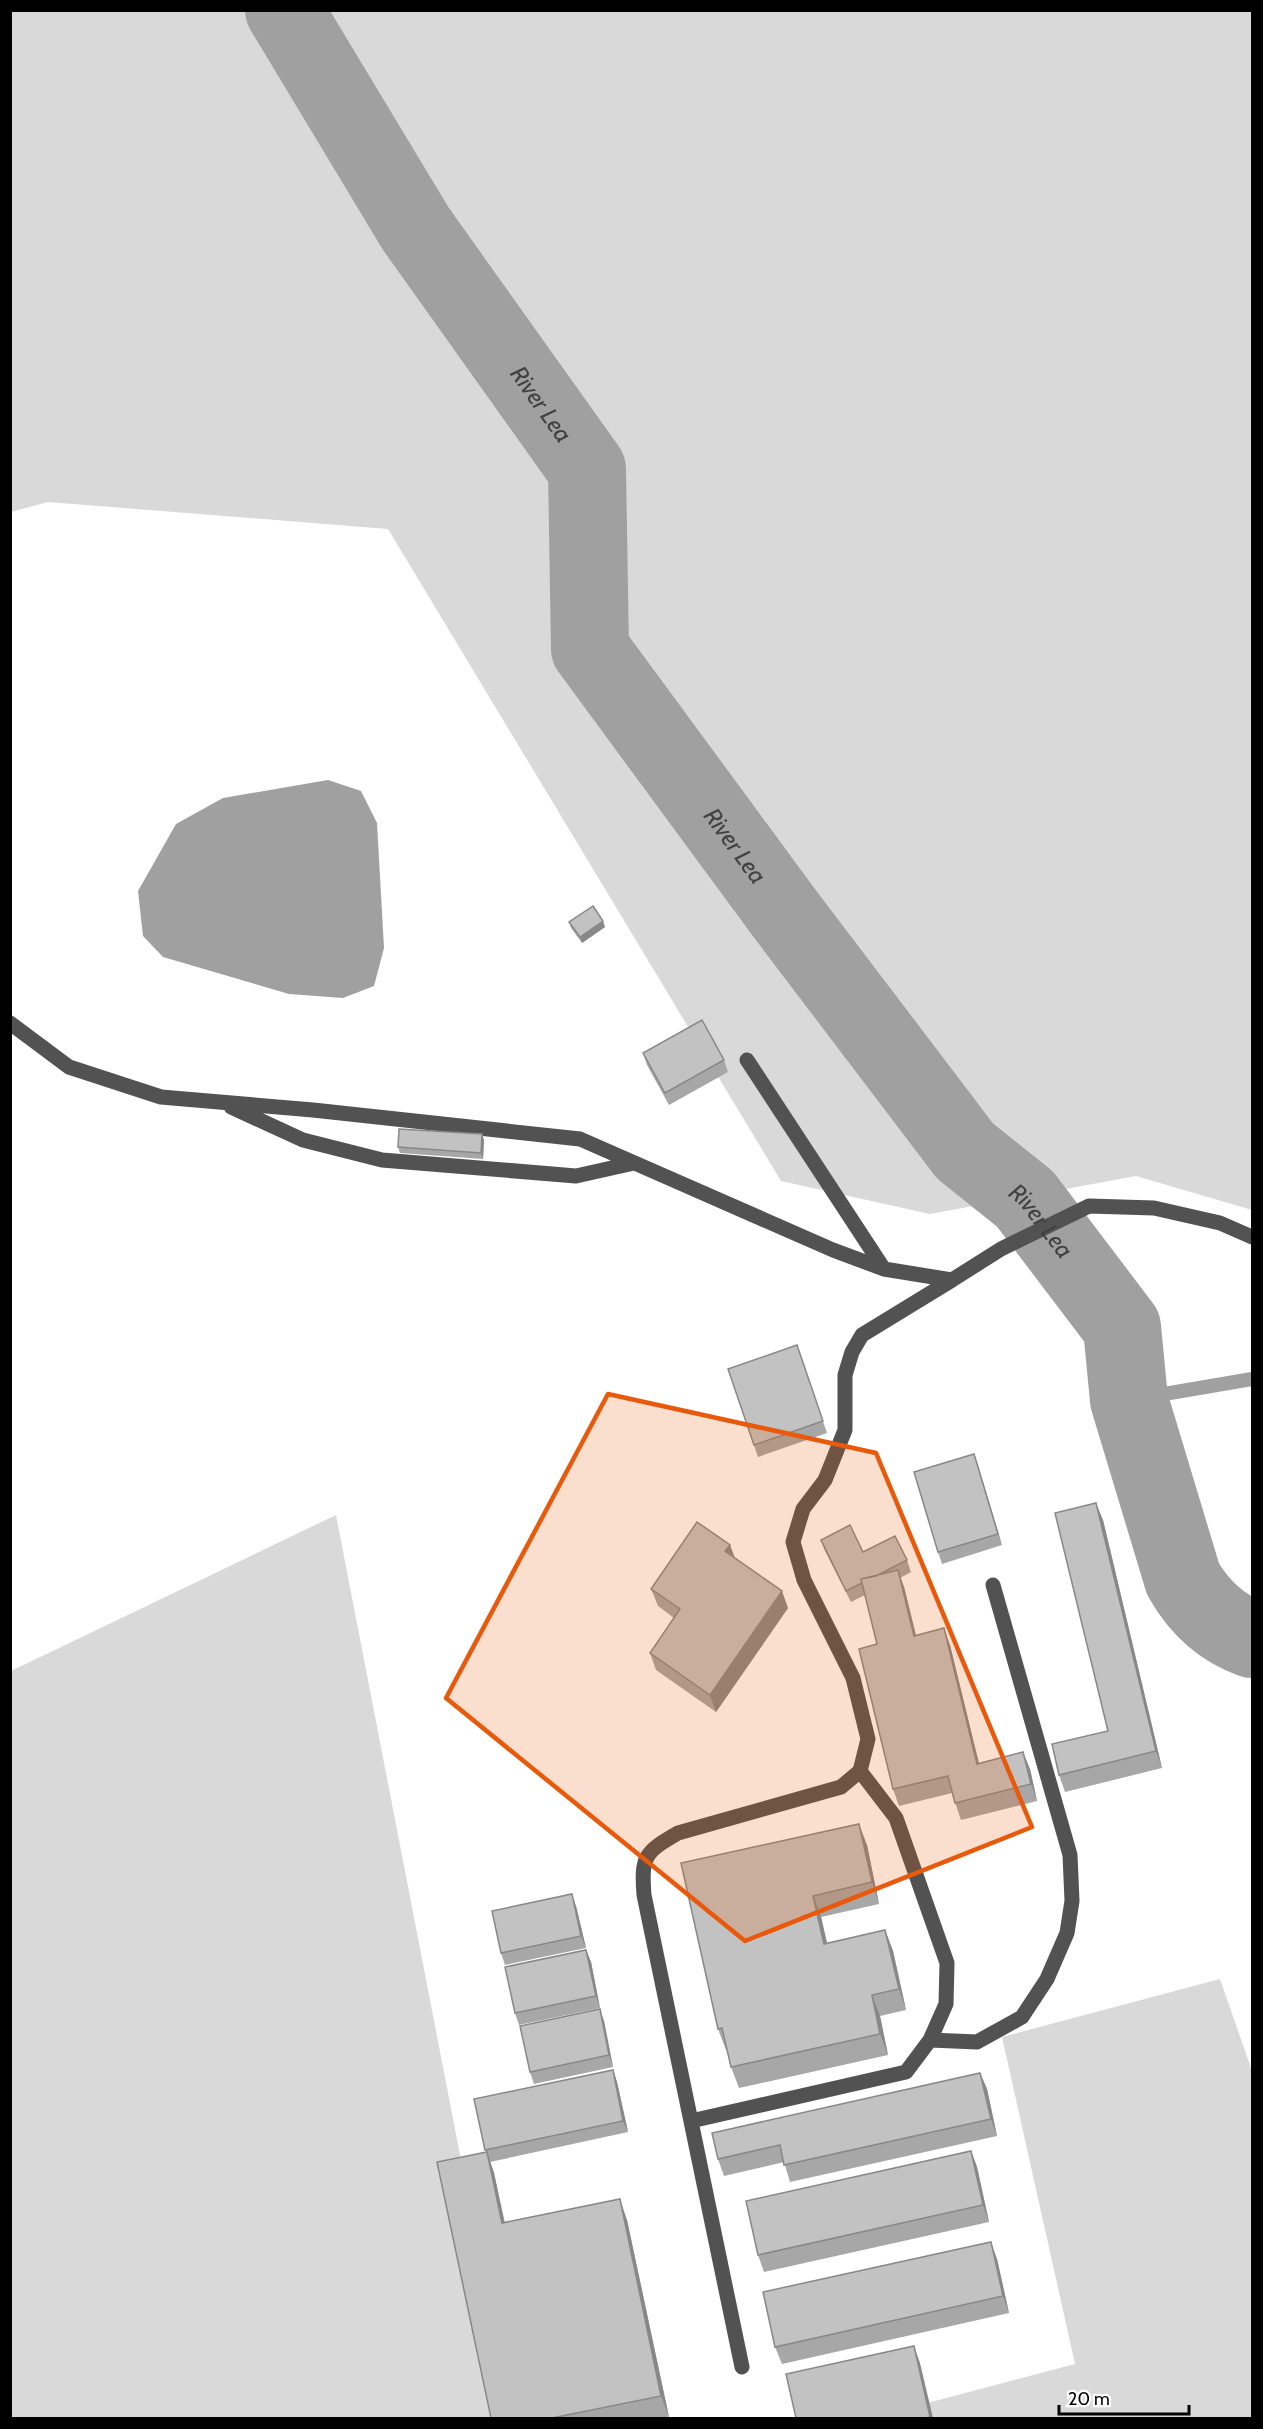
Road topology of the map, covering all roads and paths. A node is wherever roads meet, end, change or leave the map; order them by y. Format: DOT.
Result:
graph roads {
  1 [pos="10,1023"];
  2 [pos="747,1060"];
  3 [pos="220,1102"];
  4 [pos="634,1163"];
  5 [pos="1252,1237"];
  6 [pos="884,1269"];
  7 [pos="952,1280"];
  8 [pos="993,1585"];
  9 [pos="860,1771"];
  10 [pos="930,2040"];
  11 [pos="691,2121"];
  12 [pos="742,2367"];
  1 -- 3 [label="lane"];
  2 -- 6 [label="lane"];
  3 -- 4 [label="lane"];
  3 -- 4 [label="lane"];
  4 -- 6 [label="lane"];
  5 -- 7 [label="lane"];
  6 -- 7 [label="lane"];
  7 -- 9 [label="lane"];
  8 -- 10 [label="lane"];
  9 -- 10 [label="lane"];
  9 -- 11 [label="lane"];
  10 -- 11 [label="lane"];
  11 -- 12 [label="lane"];
}
